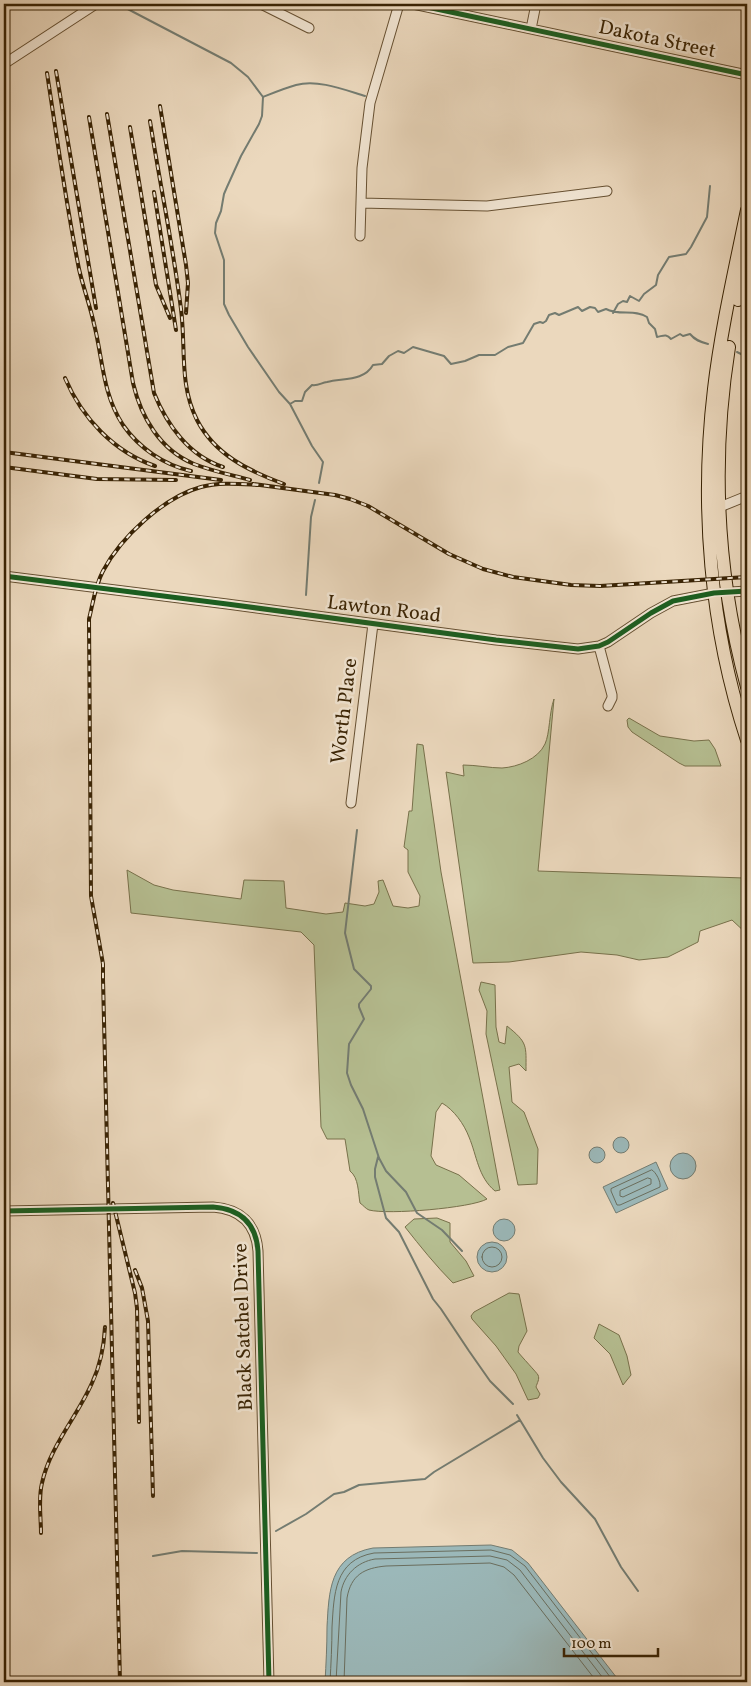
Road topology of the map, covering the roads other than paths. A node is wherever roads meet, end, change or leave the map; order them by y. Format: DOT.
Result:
graph roads {
  1 [pos="96,4"];
  2 [pos="261,4"];
  3 [pos="399,4"];
  4 [pos="413,4"];
  5 [pos="536,4"];
  6 [pos="279,8"];
  7 [pos="309,28"];
  8 [pos="530,29"];
  9 [pos="4,64"];
  10 [pos="747,75"];
  11 [pos="607,191"];
  12 [pos="361,202"];
  13 [pos="747,210"];
  14 [pos="360,236"];
  15 [pos="747,256"];
  16 [pos="747,496"];
  17 [pos="714,510"];
  18 [pos="4,576"];
  19 [pos="747,591"];
  20 [pos="728,592"];
  21 [pos="714,593"];
  22 [pos="374,624"];
  23 [pos="599,646"];
  24 [pos="747,687"];
  25 [pos="608,706"];
  26 [pos="747,740"];
  27 [pos="351,803"];
  28 [pos="4,1211"];
  29 [pos="268,1682"];
  1 -- 9 [label="street"];
  2 -- 6 [label="street"];
  3 -- 12 [label="street"];
  4 -- 8 [label="street, Dakota Street"];
  5 -- 8 [label="street"];
  6 -- 7 [label="street"];
  8 -- 10 [label="street, Dakota Street"];
  11 -- 12 [label="street"];
  12 -- 14 [label="street"];
  13 -- 17 [label="highway"];
  15 -- 17 [label="highway"];
  16 -- 17 [label="street"];
  17 -- 20 [label="highway"];
  17 -- 21 [label="highway"];
  18 -- 22 [label="street, Lawton Road"];
  19 -- 20 [label="street, Lawton Road"];
  20 -- 21 [label="street, Lawton Road"];
  20 -- 24 [label="highway"];
  21 -- 23 [label="street, Lawton Road"];
  21 -- 26 [label="highway"];
  22 -- 23 [label="street, Lawton Road"];
  22 -- 27 [label="street, Worth Place"];
  23 -- 25 [label="street"];
  28 -- 29 [label="street, Black Satchel Drive"];
}
